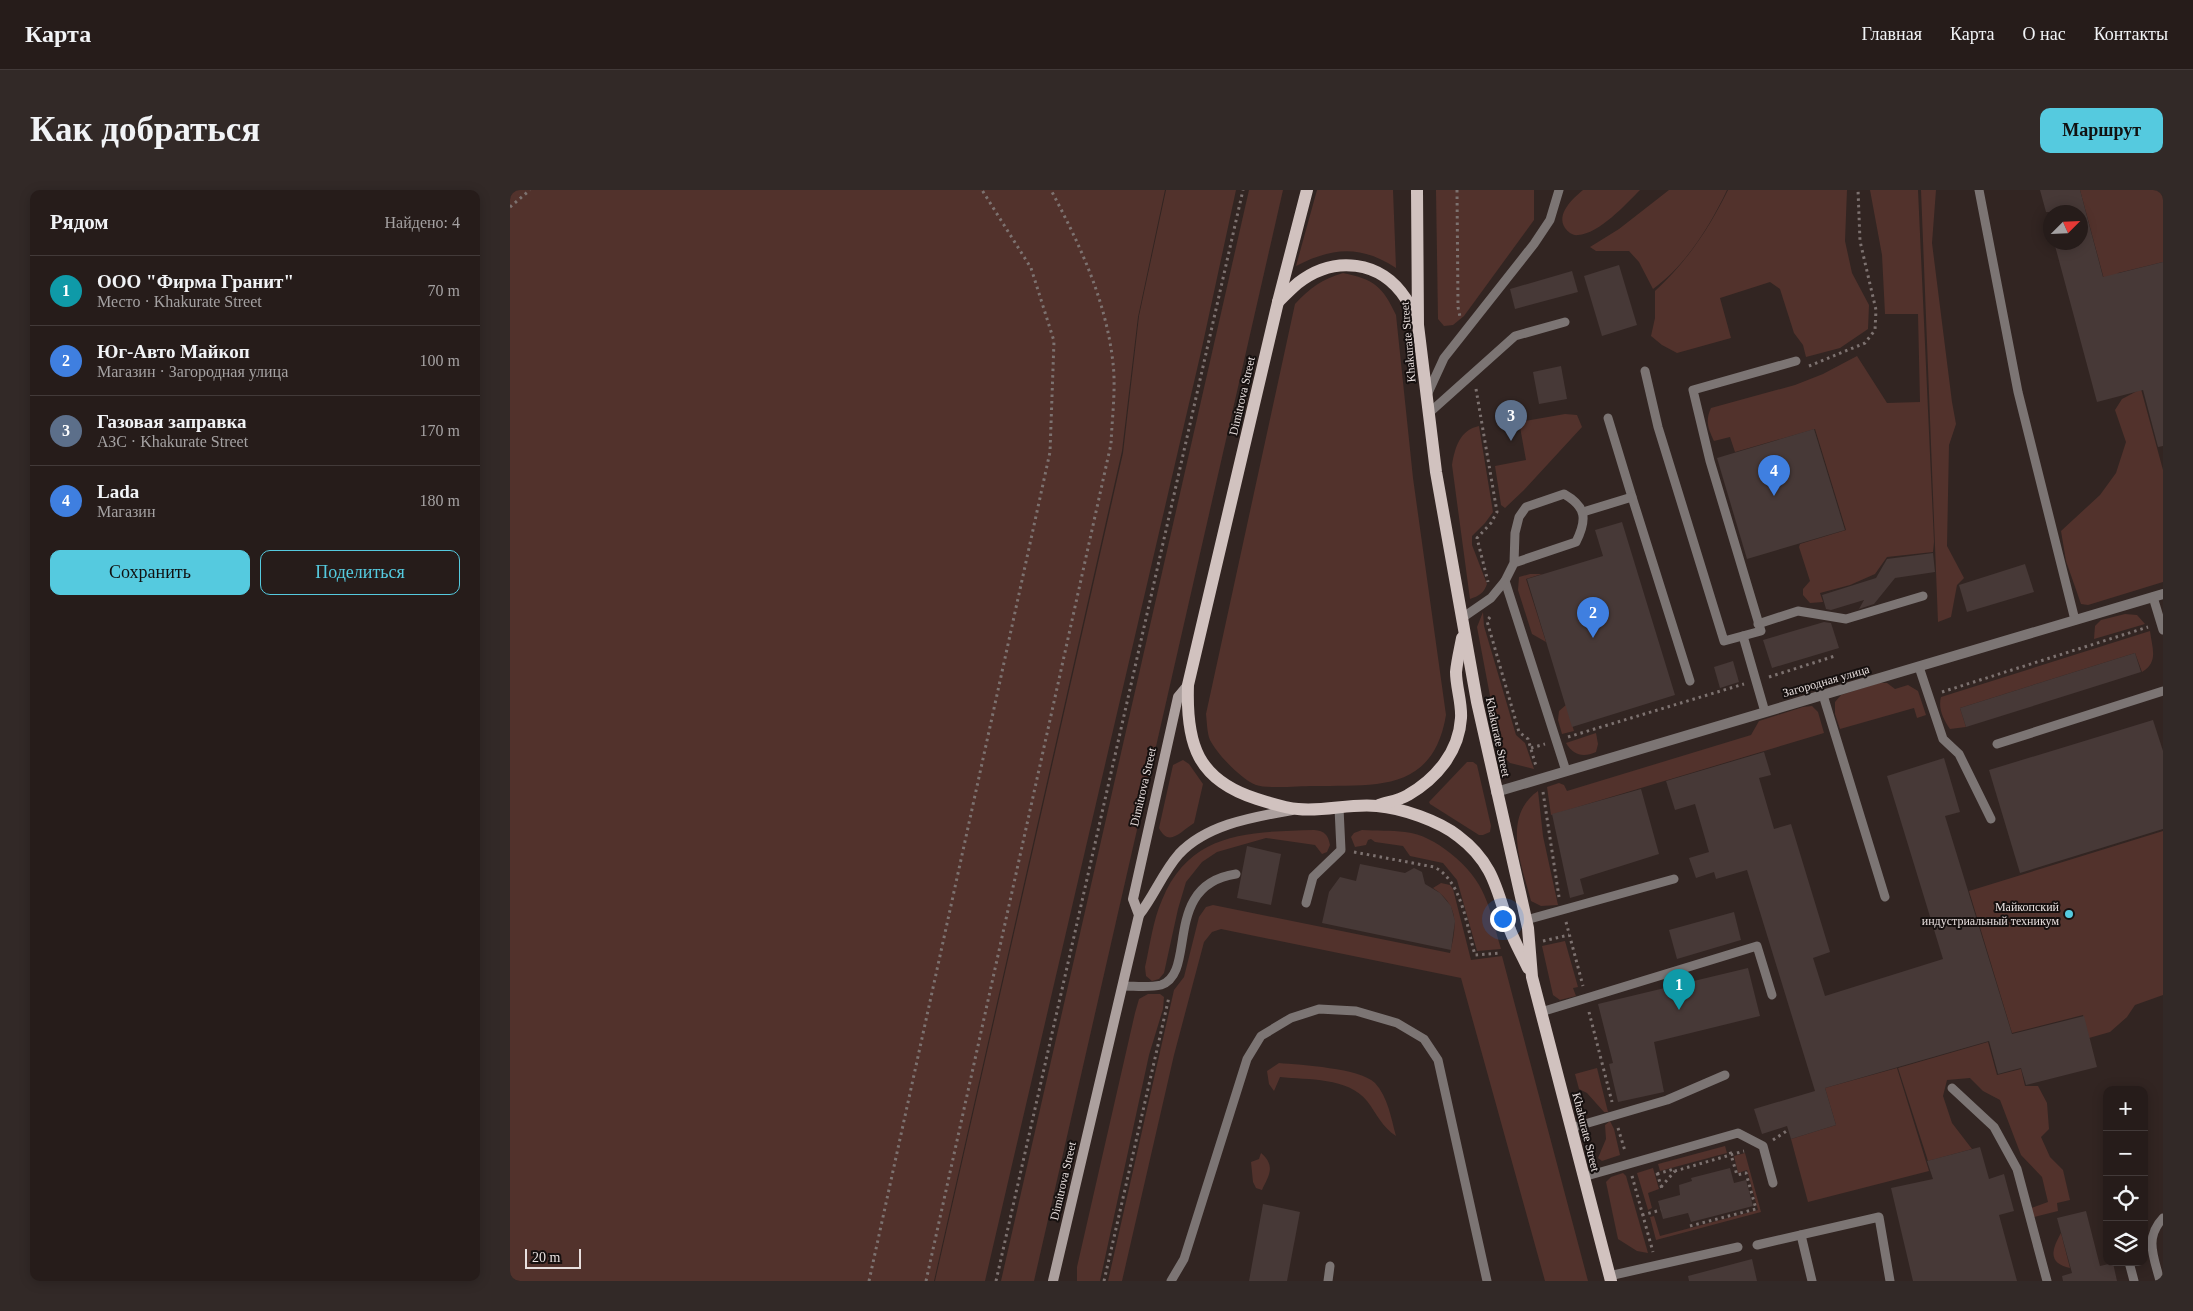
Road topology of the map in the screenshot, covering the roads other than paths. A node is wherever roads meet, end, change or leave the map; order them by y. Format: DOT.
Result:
graph roads {
  1 [pos="1307,190"];
  2 [pos="1417,190"];
  3 [pos="1559,190"];
  4 [pos="1978,190"];
  5 [pos="1278,302"];
  6 [pos="1565,322"];
  7 [pos="1418,325"];
  8 [pos="1796,361"];
  9 [pos="1645,371"];
  10 [pos="1427,395"];
  11 [pos="1429,414"];
  12 [pos="1608,418"];
  13 [pos="1632,497"];
  14 [pos="1583,512"];
  15 [pos="1514,563"];
  16 [pos="1505,581"];
  17 [pos="2158,595"];
  18 [pos="1923,596"];
  19 [pos="2075,620"];
  20 [pos="1463,623"];
  21 [pos="1758,624"];
  22 [pos="2162,627"];
  23 [pos="1743,636"];
  24 [pos="1919,667"];
  25 [pos="1690,681"];
  26 [pos="1188,685"];
  27 [pos="2163,691"];
  28 [pos="1823,695"];
  29 [pos="1765,712"];
  30 [pos="1997,744"];
  31 [pos="1566,771"];
  32 [pos="1496,792"];
  33 [pos="1377,806"];
  34 [pos="1339,808"];
  35 [pos="1298,810"];
  36 [pos="1991,820"];
  37 [pos="1236,874"];
  38 [pos="1674,879"];
  39 [pos="1885,897"];
  40 [pos="1306,903"];
  41 [pos="1139,915"];
  42 [pos="1526,920"];
  43 [pos="1532,977"];
  44 [pos="1123,986"];
  45 [pos="1772,995"];
  46 [pos="1541,1012"];
  47 [pos="1725,1075"];
  48 [pos="1952,1088"];
  49 [pos="1571,1128"];
  50 [pos="1583,1177"];
  51 [pos="1772,1183"];
  52 [pos="2163,1218"];
  53 [pos="1801,1235"];
  54 [pos="1757,1245"];
  55 [pos="1738,1247"];
  56 [pos="1330,1266"];
  57 [pos="2130,1266"];
  58 [pos="1610,1278"];
  59 [pos="1053,1281"];
  60 [pos="1171,1281"];
  61 [pos="1328,1281"];
  62 [pos="1487,1281"];
  63 [pos="1812,1281"];
  64 [pos="1890,1281"];
  65 [pos="2047,1281"];
  66 [pos="2134,1281"];
  67 [pos="2160,1281"];
  1 -- 5 [label="main road, Dimitrova Street"];
  2 -- 7 [label="main road, Khakurate Street"];
  3 -- 10 [label="lane"];
  4 -- 19 [label="lane"];
  5 -- 7 [label="main road"];
  5 -- 26 [label="main road, Dimitrova Street"];
  6 -- 11 [label="lane"];
  7 -- 10 [label="main road, Khakurate Street"];
  8 -- 21 [label="lane"];
  9 -- 23 [label="lane"];
  10 -- 11 [label="main road, Khakurate Street"];
  11 -- 20 [label="main road, Khakurate Street"];
  12 -- 13 [label="lane"];
  13 -- 14 [label="lane"];
  13 -- 25 [label="lane"];
  14 -- 15 [label="lane"];
  14 -- 15 [label="lane"];
  15 -- 16 [label="lane"];
  16 -- 20 [label="lane"];
  16 -- 31 [label="lane"];
  17 -- 19 [label="street, Загородная улица"];
  17 -- 22 [label="lane"];
  18 -- 21 [label="lane"];
  19 -- 24 [label="street, Загородная улица"];
  20 -- 32 [label="main road, Khakurate Street"];
  20 -- 33 [label="main road"];
  21 -- 23 [label="lane"];
  23 -- 29 [label="lane"];
  24 -- 28 [label="street, Загородная улица"];
  24 -- 36 [label="lane"];
  26 -- 35 [label="main road"];
  26 -- 41 [label="main road, Dimitrova Street"];
  27 -- 30 [label="lane"];
  28 -- 29 [label="street, Загородная улица"];
  28 -- 39 [label="lane"];
  29 -- 31 [label="street, Загородная улица"];
  31 -- 32 [label="street, Загородная улица"];
  32 -- 42 [label="main road, Khakurate Street"];
  33 -- 34 [label="main road"];
  33 -- 43 [label="main road"];
  34 -- 35 [label="main road"];
  34 -- 40 [label="lane"];
  35 -- 41 [label="main road"];
  37 -- 44 [label="lane"];
  38 -- 42 [label="lane"];
  41 -- 44 [label="main road, Dimitrova Street"];
  42 -- 43 [label="main road, Khakurate Street"];
  43 -- 46 [label="main road, Khakurate Street"];
  44 -- 59 [label="main road, Dimitrova Street"];
  45 -- 46 [label="lane"];
  46 -- 49 [label="main road, Khakurate Street"];
  47 -- 49 [label="lane"];
  48 -- 65 [label="lane"];
  49 -- 50 [label="main road, Khakurate Street"];
  50 -- 51 [label="lane"];
  50 -- 58 [label="main road, Khakurate Street"];
  52 -- 67 [label="lane"];
  53 -- 54 [label="lane"];
  53 -- 63 [label="lane"];
  53 -- 64 [label="lane"];
  55 -- 58 [label="lane"];
  56 -- 61 [label="lane"];
  57 -- 66 [label="lane"];
  60 -- 62 [label="lane"];
}
